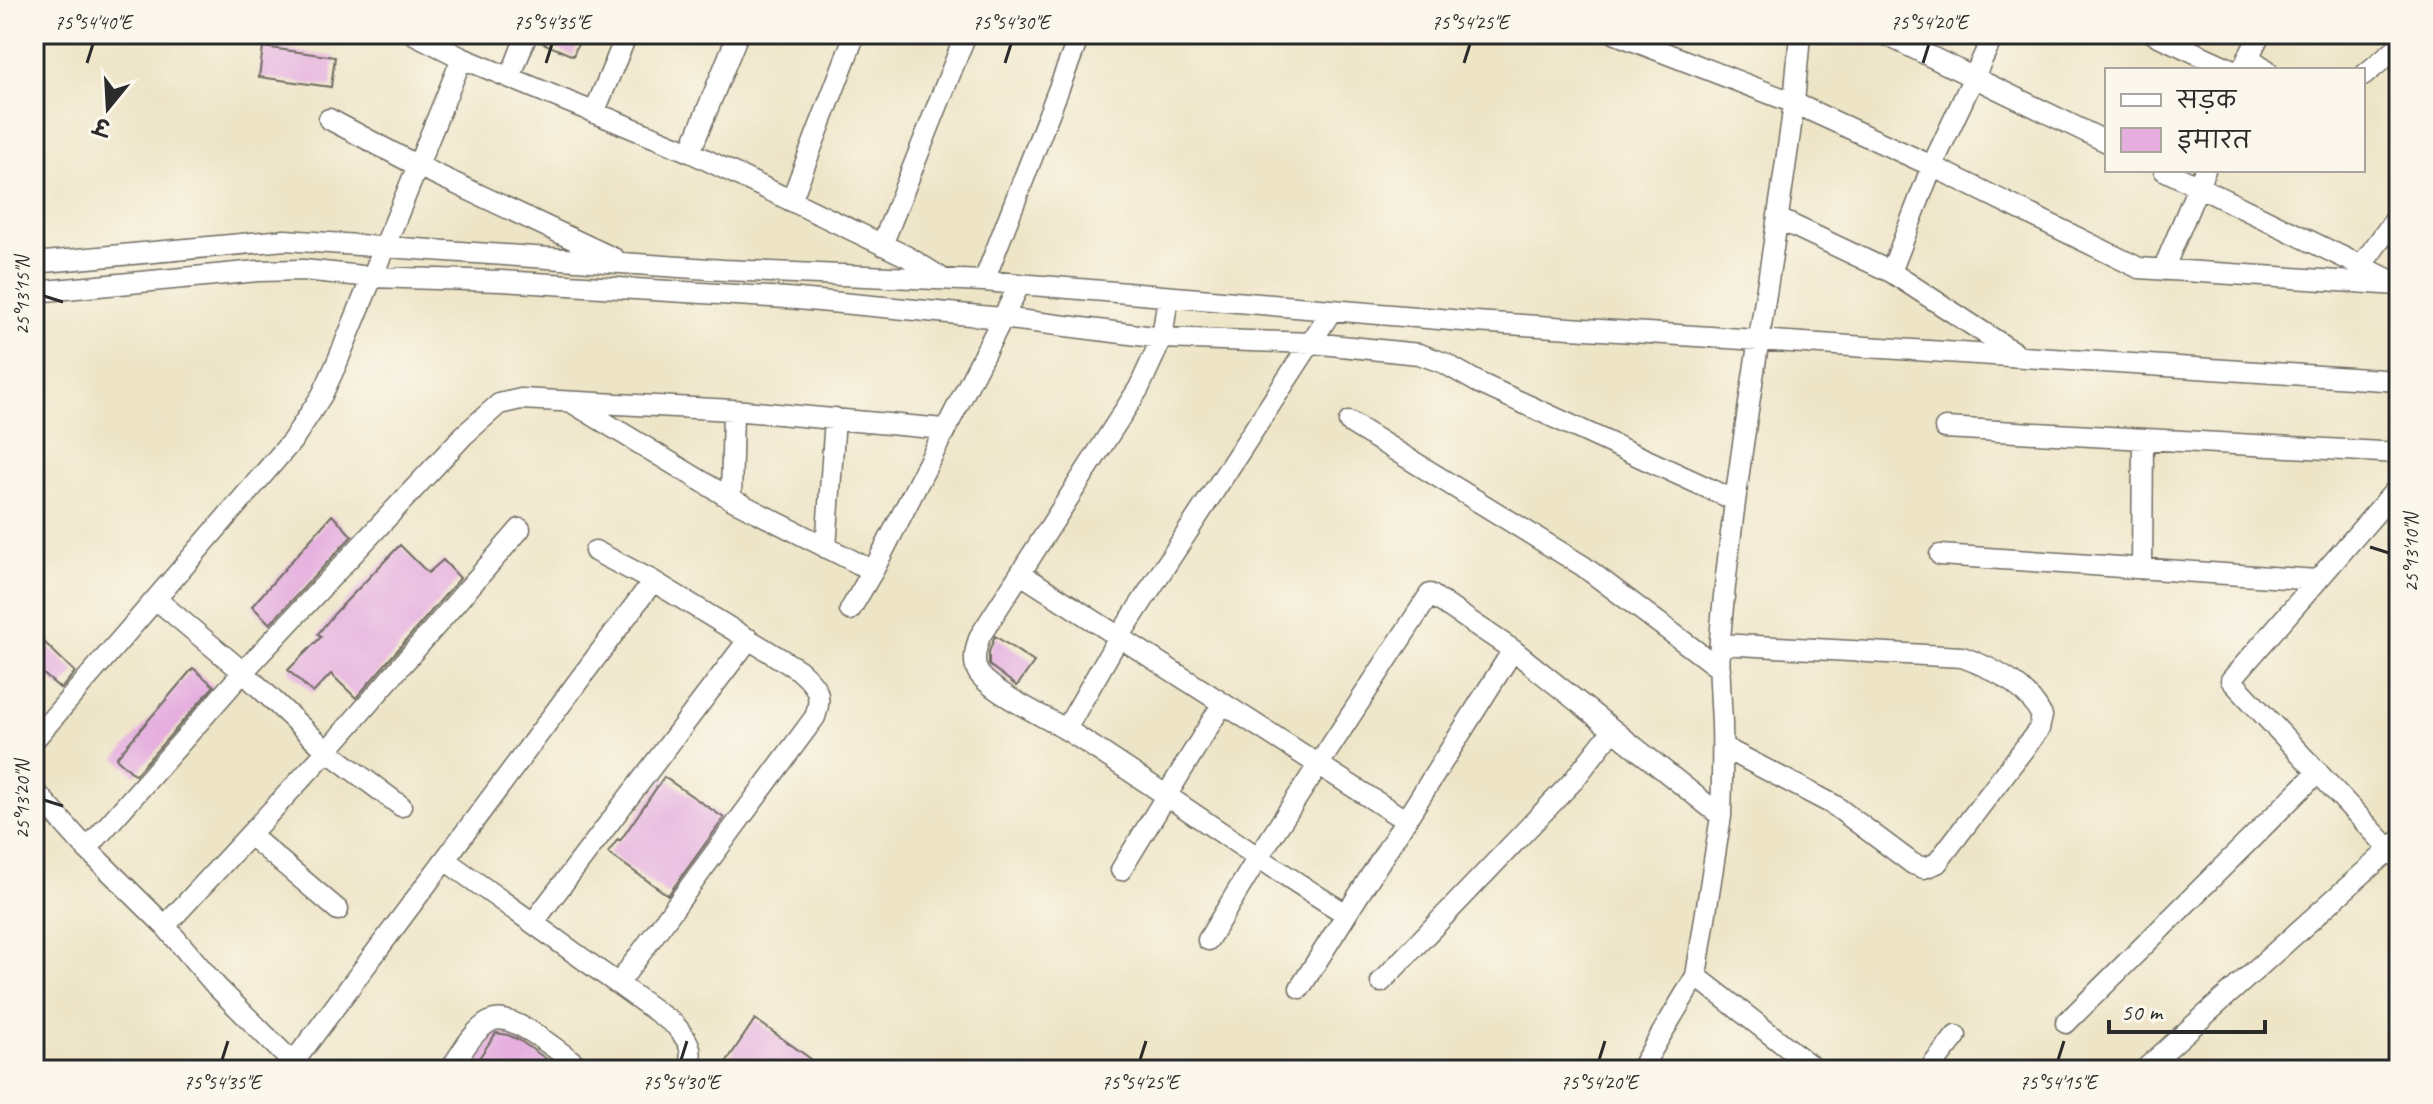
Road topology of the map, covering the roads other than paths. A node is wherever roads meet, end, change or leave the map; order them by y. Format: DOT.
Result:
graph roads {
  1 [pos="414,34"];
  2 [pos="527,34"];
  3 [pos="627,34"];
  4 [pos="738,34"];
  5 [pos="855,34"];
  6 [pos="966,34"];
  7 [pos="1080,34"];
  8 [pos="1616,34"];
  9 [pos="1800,34"];
  10 [pos="1884,34"];
  11 [pos="1994,34"];
  12 [pos="2154,34"];
  13 [pos="2260,34"];
  14 [pos="1638,38"];
  15 [pos="2399,46"];
  16 [pos="462,58"];
  17 [pos="2241,66"];
  18 [pos="2365,74"];
  19 [pos="1973,77"];
  20 [pos="510,78"];
  21 [pos="1794,103"];
  22 [pos="594,113"];
  23 [pos="329,119"];
  24 [pos="2105,141"];
  25 [pos="690,152"];
  26 [pos="416,165"];
  27 [pos="1932,166"];
  28 [pos="2174,172"];
  29 [pos="2202,178"];
  30 [pos="791,201"];
  31 [pos="2399,214"];
  32 [pos="1779,219"];
  33 [pos="882,245"];
  34 [pos="34,263"];
  35 [pos="377,263"];
  36 [pos="626,264"];
  37 [pos="2361,266"];
  38 [pos="2163,270"];
  39 [pos="1891,272"];
  40 [pos="943,279"];
  41 [pos="984,281"];
  42 [pos="2399,284"];
  43 [pos="34,292"];
  44 [pos="1167,302"];
  45 [pos="1010,304"];
  46 [pos="1323,326"];
  47 [pos="1162,334"];
  48 [pos="1756,349"];
  49 [pos="2018,355"];
  50 [pos="2399,381"];
  51 [pos="567,400"];
  52 [pos="733,410"];
  53 [pos="835,418"];
  54 [pos="1349,422"];
  55 [pos="1945,428"];
  56 [pos="944,429"];
  57 [pos="2143,439"];
  58 [pos="2399,453"];
  59 [pos="2399,486"];
  60 [pos="731,499"];
  61 [pos="1734,500"];
  62 [pos="520,529"];
  63 [pos="826,548"];
  64 [pos="595,551"];
  65 [pos="1940,555"];
  66 [pos="2142,569"];
  67 [pos="873,571"];
  68 [pos="1021,574"];
  69 [pos="2317,580"];
  70 [pos="653,581"];
  71 [pos="157,600"];
  72 [pos="850,610"];
  73 [pos="1119,637"];
  74 [pos="749,639"];
  75 [pos="1720,644"];
  76 [pos="1513,650"];
  77 [pos="1720,669"];
  78 [pos="243,672"];
  79 [pos="1223,703"];
  80 [pos="1066,729"];
  81 [pos="1612,731"];
  82 [pos="34,740"];
  83 [pos="1723,747"];
  84 [pos="327,751"];
  85 [pos="1317,765"];
  86 [pos="2318,772"];
  87 [pos="34,790"];
  88 [pos="1167,795"];
  89 [pos="401,806"];
  90 [pos="1721,816"];
  91 [pos="1405,820"];
  92 [pos="250,835"];
  93 [pos="87,849"];
  94 [pos="2396,849"];
  95 [pos="1257,859"];
  96 [pos="445,860"];
  97 [pos="1121,870"];
  98 [pos="338,910"];
  99 [pos="1346,914"];
  100 [pos="533,923"];
  101 [pos="165,926"];
  102 [pos="1208,940"];
  103 [pos="1696,976"];
  104 [pos="1381,982"];
  105 [pos="618,984"];
  106 [pos="1300,988"];
  107 [pos="2066,1023"];
  108 [pos="1956,1036"];
  109 [pos="296,1066"];
  110 [pos="573,1067"];
  111 [pos="450,1070"];
  112 [pos="688,1070"];
  113 [pos="1640,1070"];
  114 [pos="1816,1070"];
  115 [pos="1929,1070"];
  116 [pos="2144,1070"];
  1 -- 16 [label="street"];
  2 -- 20 [label="street"];
  3 -- 22 [label="street"];
  4 -- 25 [label="street"];
  5 -- 30 [label="street"];
  6 -- 33 [label="street"];
  7 -- 41 [label="street"];
  8 -- 14 [label="street"];
  9 -- 21 [label="street"];
  10 -- 19 [label="street"];
  11 -- 19 [label="street"];
  12 -- 17 [label="street"];
  13 -- 17 [label="street"];
  14 -- 21 [label="street"];
  15 -- 18 [label="street"];
  16 -- 20 [label="street"];
  16 -- 26 [label="street"];
  19 -- 24 [label="street"];
  19 -- 27 [label="street"];
  20 -- 22 [label="street"];
  21 -- 27 [label="street"];
  21 -- 32 [label="street"];
  22 -- 25 [label="street"];
  23 -- 26 [label="street"];
  25 -- 30 [label="street"];
  26 -- 35 [label="street"];
  26 -- 36 [label="street"];
  27 -- 38 [label="street"];
  27 -- 39 [label="street"];
  28 -- 29 [label="street"];
  29 -- 37 [label="street"];
  29 -- 38 [label="street"];
  30 -- 33 [label="street"];
  31 -- 37 [label="street"];
  32 -- 39 [label="street"];
  32 -- 48 [label="street"];
  33 -- 40 [label="street"];
  34 -- 35 [label="street"];
  35 -- 36 [label="street"];
  35 -- 43 [label="street"];
  35 -- 45 [label="street"];
  35 -- 71 [label="street"];
  36 -- 40 [label="street"];
  37 -- 42 [label="street"];
  38 -- 42 [label="street"];
  39 -- 49 [label="street"];
  40 -- 41 [label="street"];
  41 -- 45 [label="street"];
  44 -- 45 [label="street"];
  44 -- 46 [label="street"];
  44 -- 47 [label="street"];
  45 -- 47 [label="street"];
  45 -- 56 [label="street"];
  46 -- 47 [label="street"];
  46 -- 48 [label="street"];
  46 -- 61 [label="street"];
  46 -- 73 [label="street"];
  47 -- 68 [label="street"];
  48 -- 49 [label="street"];
  48 -- 61 [label="street"];
  49 -- 50 [label="street"];
  51 -- 52 [label="street"];
  51 -- 60 [label="street"];
  51 -- 78 [label="street"];
  52 -- 53 [label="street"];
  52 -- 60 [label="street"];
  53 -- 56 [label="street"];
  53 -- 63 [label="street"];
  54 -- 77 [label="street"];
  55 -- 57 [label="street"];
  56 -- 67 [label="street"];
  57 -- 58 [label="street"];
  57 -- 66 [label="street"];
  59 -- 69 [label="street"];
  60 -- 63 [label="street"];
  61 -- 75 [label="street"];
  62 -- 84 [label="street"];
  63 -- 67 [label="street"];
  64 -- 70 [label="street"];
  65 -- 66 [label="street"];
  66 -- 69 [label="street"];
  67 -- 72 [label="street"];
  68 -- 73 [label="street"];
  68 -- 80 [label="street"];
  69 -- 86 [label="street"];
  70 -- 74 [label="street"];
  70 -- 96 [label="street"];
  71 -- 78 [label="street"];
  71 -- 82 [label="street"];
  73 -- 79 [label="street"];
  73 -- 80 [label="street"];
  74 -- 100 [label="street"];
  74 -- 105 [label="street"];
  75 -- 77 [label="street"];
  75 -- 83 [label="street"];
  76 -- 81 [label="street"];
  76 -- 85 [label="street"];
  76 -- 91 [label="street"];
  77 -- 83 [label="street"];
  78 -- 84 [label="street"];
  78 -- 93 [label="street"];
  79 -- 85 [label="street"];
  79 -- 88 [label="street"];
  80 -- 88 [label="street"];
  81 -- 90 [label="street"];
  81 -- 104 [label="street"];
  83 -- 90 [label="street"];
  84 -- 89 [label="street"];
  84 -- 92 [label="street"];
  85 -- 91 [label="street"];
  85 -- 95 [label="street"];
  86 -- 94 [label="street"];
  86 -- 107 [label="street"];
  87 -- 93 [label="street"];
  88 -- 95 [label="street"];
  88 -- 97 [label="street"];
  90 -- 103 [label="street"];
  91 -- 99 [label="street"];
  92 -- 98 [label="street"];
  92 -- 101 [label="street"];
  93 -- 101 [label="street"];
  94 -- 116 [label="street"];
  95 -- 99 [label="street"];
  95 -- 102 [label="street"];
  96 -- 100 [label="street"];
  96 -- 109 [label="street"];
  99 -- 106 [label="street"];
  100 -- 105 [label="street"];
  101 -- 109 [label="street"];
  103 -- 113 [label="street"];
  103 -- 114 [label="street"];
  105 -- 112 [label="street"];
  108 -- 115 [label="street"];
  110 -- 111 [label="street"];
}
